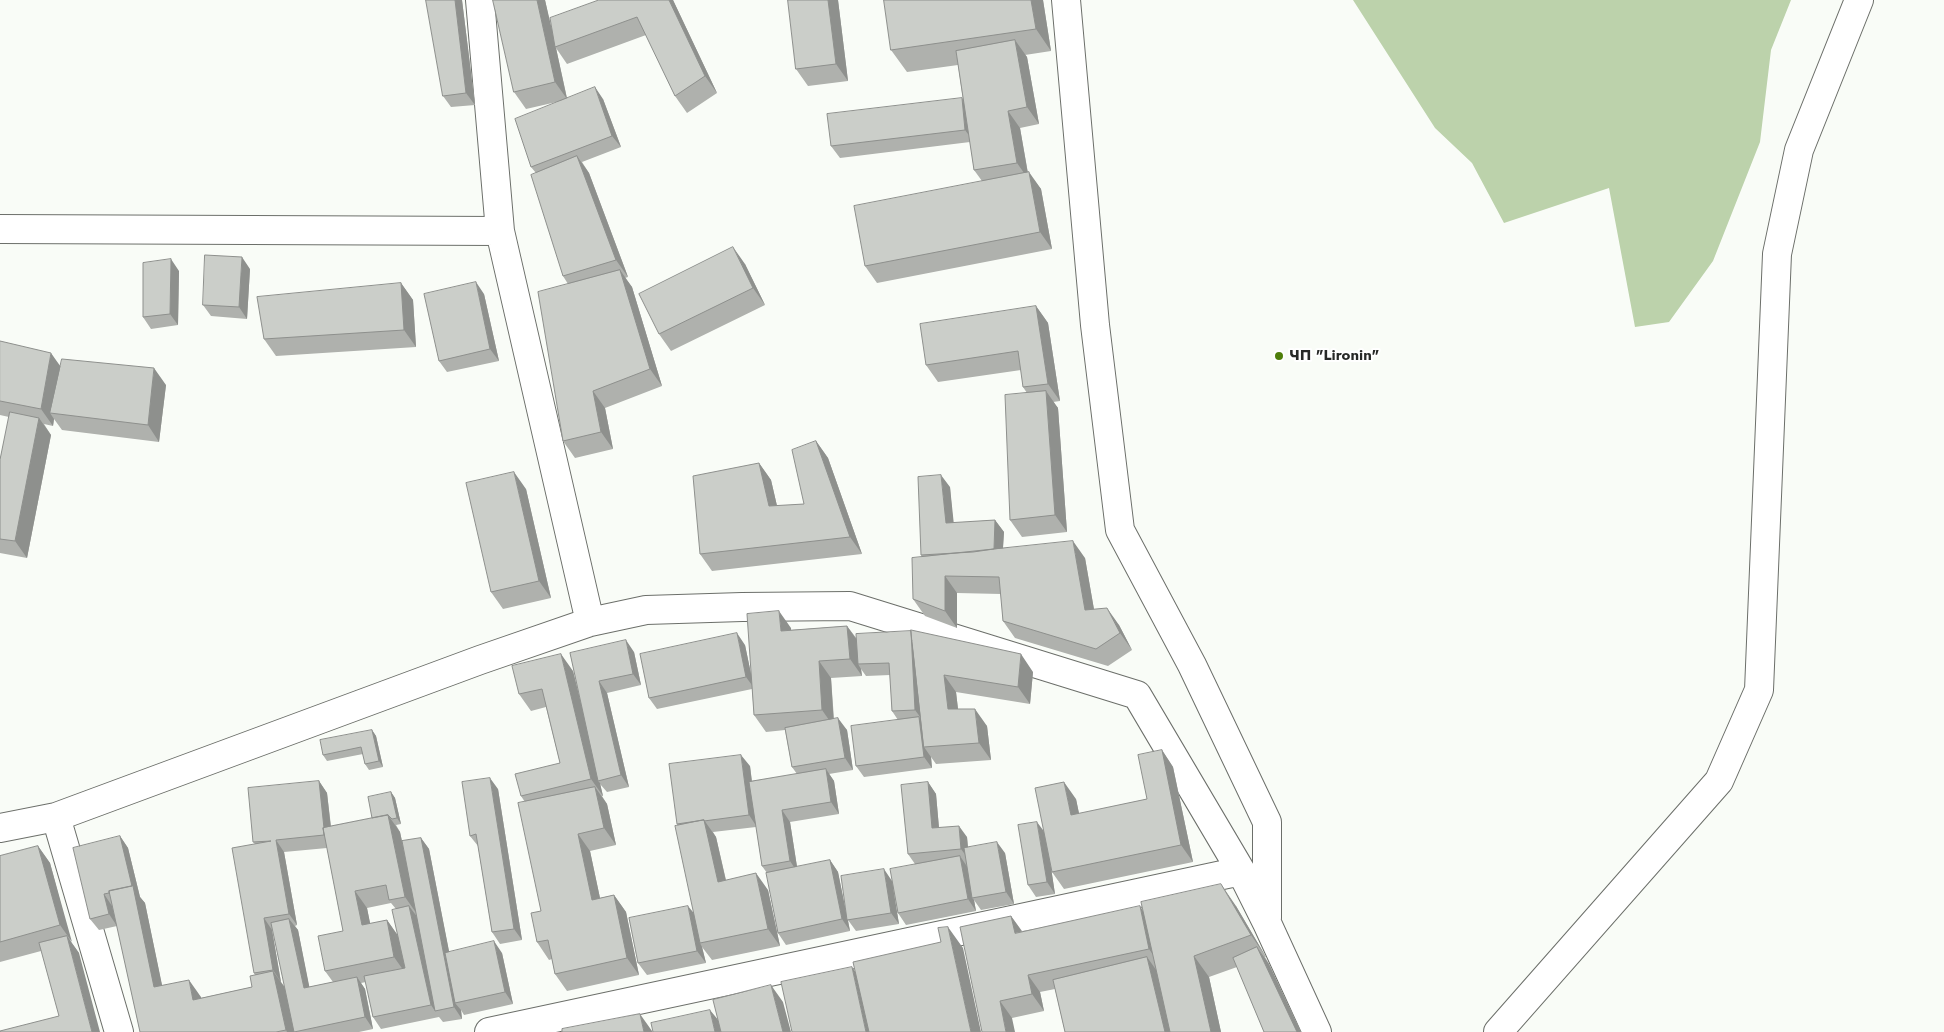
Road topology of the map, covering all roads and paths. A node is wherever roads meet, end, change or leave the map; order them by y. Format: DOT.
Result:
graph roads {
  1 [pos="480,0"];
  2 [pos="1066,0"];
  3 [pos="1859,0"];
  4 [pos="0,229"];
  5 [pos="500,231"];
  6 [pos="590,622"];
  7 [pos="56,817"];
  8 [pos="0,828"];
  9 [pos="1241,870"];
  10 [pos="1267,923"];
  11 [pos="546,1026"];
  12 [pos="119,1032"];
  13 [pos="489,1032"];
  14 [pos="1316,1032"];
  15 [pos="1498,1032"];
  1 -- 5 [label="street"];
  2 -- 10 [label="street"];
  3 -- 15 [label="street"];
  4 -- 5 [label="street"];
  5 -- 6 [label="street"];
  6 -- 7 [label="street"];
  6 -- 9 [label="street"];
  7 -- 8 [label="street"];
  7 -- 12 [label="street"];
  9 -- 10 [label="street"];
  9 -- 11 [label="street"];
  10 -- 14 [label="street"];
  11 -- 13 [label="street"];
}
